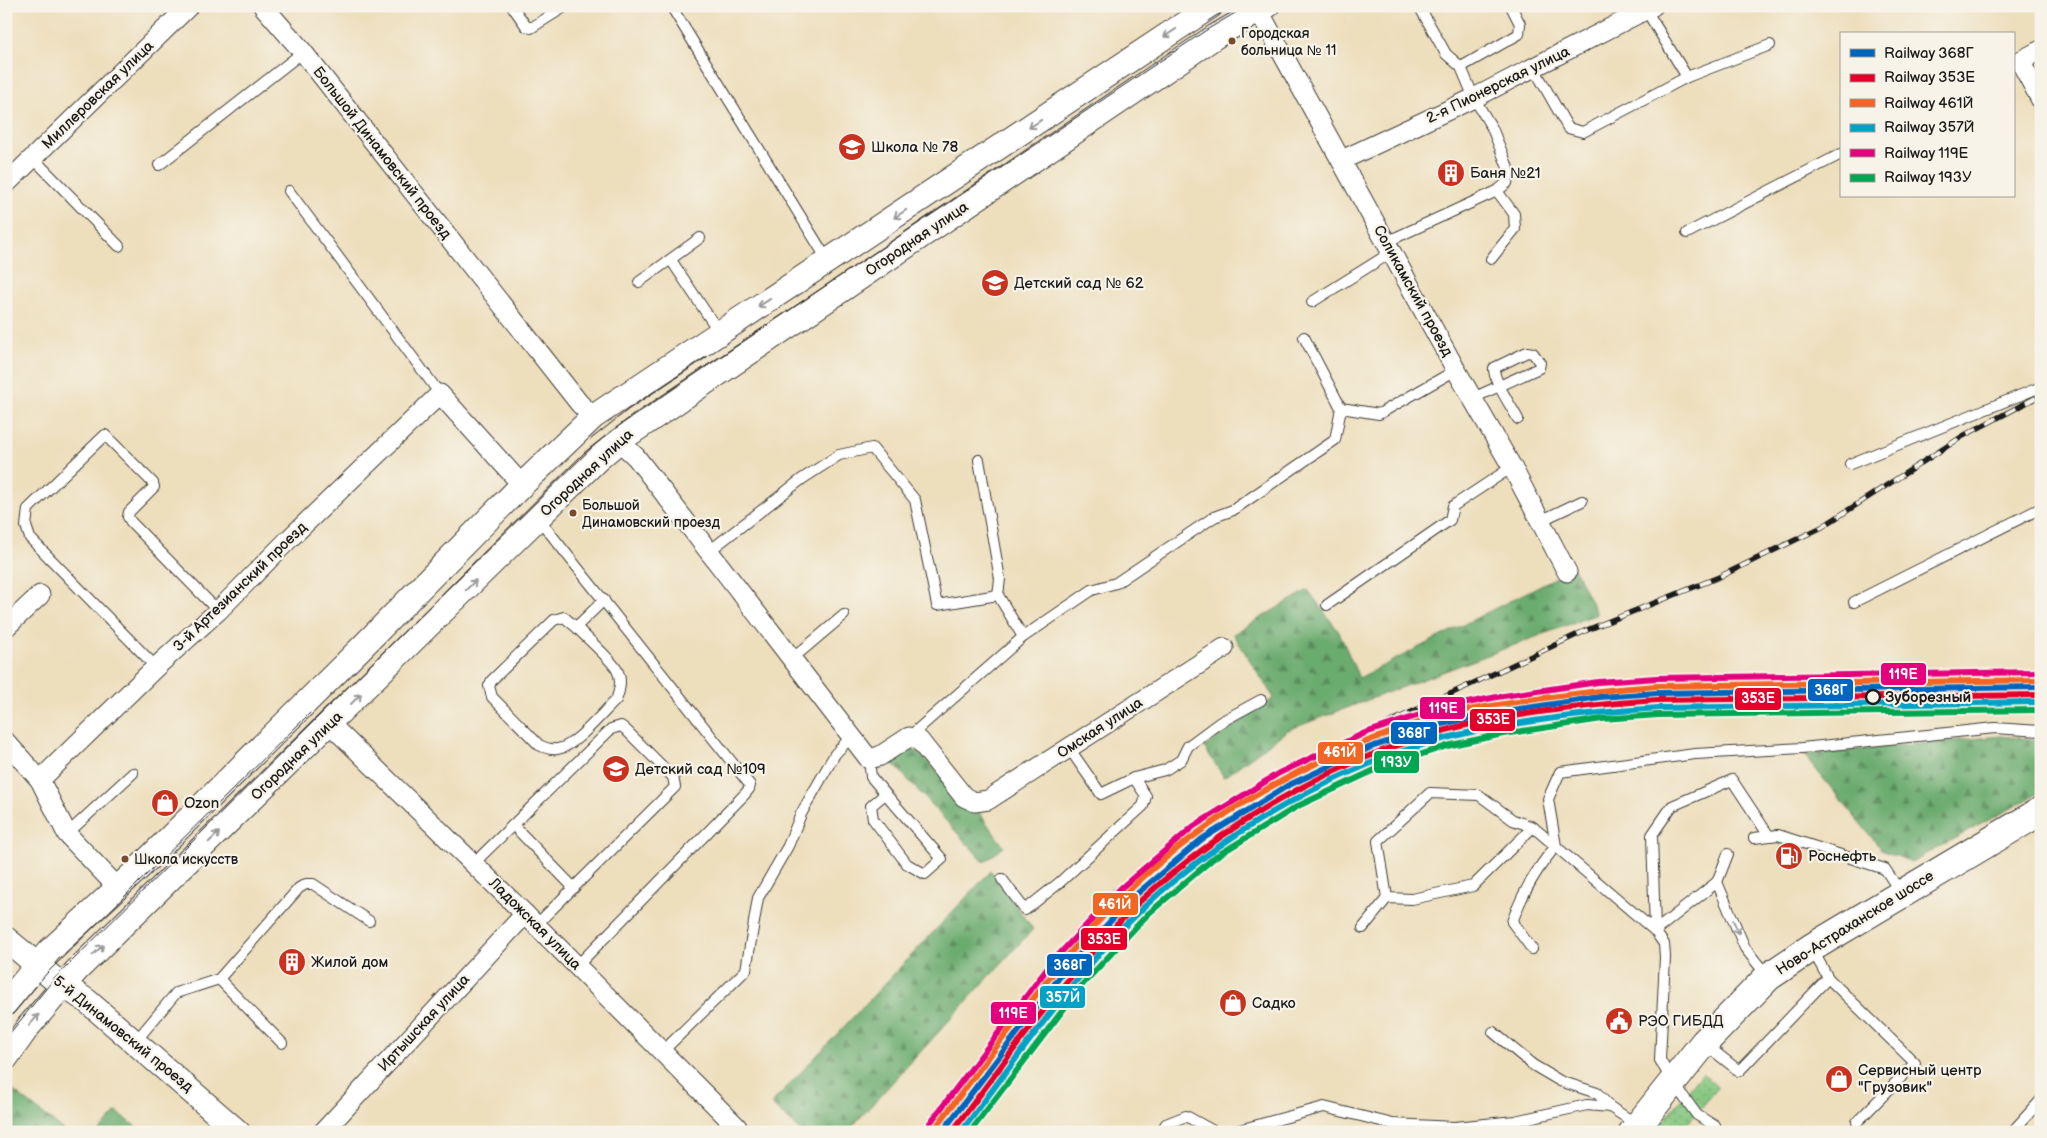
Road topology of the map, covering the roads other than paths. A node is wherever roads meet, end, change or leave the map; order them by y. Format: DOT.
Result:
graph roads {
  1 [pos="189,6"];
  2 [pos="263,6"];
  3 [pos="512,6"];
  4 [pos="566,6"];
  5 [pos="671,6"];
  6 [pos="1210,6"];
  7 [pos="1419,6"];
  8 [pos="1511,6"];
  9 [pos="1649,8"];
  10 [pos="1263,9"];
  11 [pos="1770,45"];
  12 [pos="2041,50"];
  13 [pos="303,52"];
  14 [pos="2017,63"];
  15 [pos="1461,67"];
  16 [pos="1534,68"];
  17 [pos="1688,77"];
  18 [pos="1474,98"];
  19 [pos="2041,100"];
  20 [pos="1840,155"];
  21 [pos="33,158"];
  22 [pos="1342,160"];
  23 [pos="159,165"];
  24 [pos="6,184"];
  25 [pos="289,191"];
  26 [pos="1497,191"];
  27 [pos="1687,233"];
  28 [pos="700,238"];
  29 [pos="119,246"];
  30 [pos="1389,247"];
  31 [pos="1491,259"];
  32 [pos="671,260"];
  33 [pos="829,262"];
  34 [pos="639,282"];
  35 [pos="1312,302"];
  36 [pos="719,332"];
  37 [pos="1304,337"];
  38 [pos="1456,370"];
  39 [pos="2041,387"];
  40 [pos="440,394"];
  41 [pos="1472,398"];
  42 [pos="1341,408"];
  43 [pos="593,417"];
  44 [pos="1518,418"];
  45 [pos="619,441"];
  46 [pos="978,460"];
  47 [pos="1850,464"];
  48 [pos="1512,467"];
  49 [pos="522,485"];
  50 [pos="1582,501"];
  51 [pos="2041,508"];
  52 [pos="538,518"];
  53 [pos="1540,521"];
  54 [pos="708,552"];
  55 [pos="1567,572"];
  56 [pos="998,594"];
  57 [pos="40,595"];
  58 [pos="604,600"];
  59 [pos="1854,602"];
  60 [pos="1327,604"];
  61 [pos="218,611"];
  62 [pos="844,615"];
  63 [pos="6,627"];
  64 [pos="576,627"];
  65 [pos="1023,637"];
  66 [pos="1224,648"];
  67 [pos="792,659"];
  68 [pos="156,667"];
  69 [pos="1261,700"];
  70 [pos="330,724"];
  71 [pos="2041,731"];
  72 [pos="909,736"];
  73 [pos="851,737"];
  74 [pos="6,742"];
  75 [pos="1069,748"];
  76 [pos="869,759"];
  77 [pos="132,773"];
  78 [pos="1134,778"];
  79 [pos="40,780"];
  80 [pos="885,794"];
  81 [pos="2041,811"];
  82 [pos="513,825"];
  83 [pos="1533,827"];
  84 [pos="67,834"];
  85 [pos="1769,836"];
  86 [pos="1754,838"];
  87 [pos="1556,846"];
  88 [pos="1728,854"];
  89 [pos="473,864"];
  90 [pos="1002,879"];
  91 [pos="1717,882"];
  92 [pos="118,888"];
  93 [pos="574,888"];
  94 [pos="1902,894"];
  95 [pos="1387,898"];
  96 [pos="530,919"];
  97 [pos="369,921"];
  98 [pos="1364,928"];
  99 [pos="1654,931"];
  100 [pos="6,939"];
  101 [pos="1811,948"];
  102 [pos="1532,949"];
  103 [pos="38,965"];
  104 [pos="577,966"];
  105 [pos="1768,977"];
  106 [pos="1828,978"];
  107 [pos="218,979"];
  108 [pos="64,985"];
  109 [pos="6,1003"];
  110 [pos="1493,1032"];
  111 [pos="135,1042"];
  112 [pos="282,1043"];
  113 [pos="1704,1043"];
  114 [pos="663,1051"];
  115 [pos="6,1058"];
  116 [pos="1672,1081"];
  117 [pos="2041,1100"];
  118 [pos="1610,1107"];
  119 [pos="1857,1122"];
  120 [pos="213,1123"];
  121 [pos="1715,1126"];
  122 [pos="1636,1128"];
  123 [pos="735,1130"];
  124 [pos="238,1132"];
  125 [pos="323,1132"];
  126 [pos="1161,1132"];
  127 [pos="1215,1132"];
  128 [pos="1232,1132"];
  129 [pos="2012,1132"];
  1 -- 21 [label="street, Миллеровская улица"];
  2 -- 13 [label="street, Большой Динамовский проезд"];
  3 -- 4 [label="lane"];
  5 -- 33 [label="lane"];
  6 -- 33 [label="street, Огородная улица, one-way"];
  7 -- 15 [label="lane"];
  8 -- 15 [label="lane"];
  9 -- 16 [label="street, 2-я Пионерская улица"];
  9 -- 17 [label="lane"];
  10 -- 22 [label="street, Соликамский проезд"];
  10 -- 45 [label="street, Огородная улица"];
  11 -- 17 [label="lane"];
  12 -- 14 [label="street"];
  13 -- 23 [label="lane"];
  13 -- 43 [label="street, Большой Динамовский проезд"];
  14 -- 19 [label="street"];
  15 -- 18 [label="lane"];
  16 -- 17 [label="lane"];
  16 -- 18 [label="street, 2-я Пионерская улица"];
  18 -- 22 [label="street, 2-я Пионерская улица"];
  18 -- 26 [label="lane"];
  20 -- 27 [label="lane"];
  21 -- 24 [label="street, Миллеровская улица"];
  21 -- 29 [label="lane"];
  22 -- 30 [label="street, Соликамский проезд"];
  25 -- 40 [label="lane"];
  26 -- 30 [label="lane"];
  26 -- 31 [label="lane"];
  28 -- 32 [label="lane"];
  30 -- 35 [label="lane"];
  30 -- 38 [label="street, Соликамский проезд"];
  32 -- 34 [label="lane"];
  32 -- 36 [label="lane"];
  33 -- 36 [label="street, Огородная улица, one-way"];
  36 -- 43 [label="street, Огородная улица"];
  37 -- 42 [label="lane"];
  38 -- 41 [label="street, Соликамский проезд"];
  38 -- 42 [label="lane"];
  39 -- 47 [label="lane"];
  40 -- 49 [label="street"];
  40 -- 61 [label="street, 3-й Артезианский проезд"];
  41 -- 44 [label="lane"];
  41 -- 48 [label="street, Соликамский проезд"];
  42 -- 65 [label="lane"];
  43 -- 49 [label="street, Огородная улица"];
  45 -- 52 [label="street, Огородная улица"];
  45 -- 54 [label="street"];
  46 -- 56 [label="lane"];
  48 -- 53 [label="street, Соликамский проезд"];
  48 -- 60 [label="lane"];
  49 -- 92 [label="street, Огородная улица"];
  50 -- 53 [label="lane"];
  51 -- 59 [label="lane"];
  52 -- 58 [label="lane"];
  70 -- 52 [label="street, Огородная улица, one-way"];
  53 -- 55 [label="street, Соликамский проезд"];
  54 -- 56 [label="lane"];
  54 -- 67 [label="street"];
  56 -- 65 [label="lane"];
  57 -- 63 [label="street"];
  58 -- 64 [label="lane"];
  58 -- 104 [label="lane"];
  61 -- 68 [label="street, 3-й Артезианский проезд"];
  61 -- 68 [label="lane"];
  62 -- 67 [label="lane"];
  64 -- 64 [label="lane"];
  65 -- 72 [label="lane"];
  66 -- 75 [label="street, Омская улица"];
  67 -- 73 [label="street"];
  68 -- 79 [label="street, 3-й Артезианский проезд"];
  69 -- 78 [label="lane"];
  70 -- 89 [label="street, Ладожская улица"];
  108 -- 70 [label="street, Огородная улица, one-way"];
  71 -- 87 [label="lane"];
  72 -- 75 [label="street, Омская улица"];
  72 -- 76 [label="street"];
  73 -- 76 [label="street"];
  73 -- 114 [label="lane"];
  74 -- 79 [label="street"];
  75 -- 78 [label="lane"];
  76 -- 80 [label="lane"];
  77 -- 84 [label="lane"];
  78 -- 90 [label="lane"];
  79 -- 84 [label="street"];
  80 -- 80 [label="lane"];
  81 -- 94 [label="main road, Ново-Астраханское шоссе"];
  82 -- 89 [label="lane"];
  82 -- 93 [label="lane"];
  82 -- 93 [label="lane"];
  83 -- 87 [label="lane"];
  83 -- 95 [label="lane"];
  83 -- 95 [label="lane"];
  84 -- 92 [label="street"];
  85 -- 86 [label="lane"];
  85 -- 94 [label="lane"];
  85 -- 99 [label="lane"];
  87 -- 99 [label="lane"];
  87 -- 102 [label="lane"];
  88 -- 91 [label="lane"];
  89 -- 96 [label="street, Ладожская улица"];
  91 -- 99 [label="lane"];
  91 -- 105 [label="lane, one-way"];
  92 -- 103 [label="street, Огородная улица"];
  93 -- 96 [label="lane"];
  94 -- 101 [label="main road, Ново-Астраханское шоссе"];
  95 -- 98 [label="lane"];
  96 -- 104 [label="street, Ладожская улица"];
  96 -- 125 [label="street, Иртышская улица"];
  97 -- 107 [label="lane"];
  99 -- 116 [label="lane"];
  100 -- 103 [label="street, 5-й Динамовский проезд"];
  101 -- 105 [label="main road, Ново-Астраханское шоссе"];
  101 -- 106 [label="lane"];
  103 -- 108 [label="street, 5-й Динамовский проезд"];
  103 -- 109 [label="street, Огородная улица"];
  104 -- 114 [label="street, Ладожская улица"];
  105 -- 113 [label="main road, Ново-Астраханское шоссе"];
  106 -- 113 [label="lane"];
  106 -- 119 [label="lane"];
  107 -- 111 [label="lane"];
  107 -- 112 [label="lane"];
  108 -- 111 [label="street, 5-й Динамовский проезд"];
  115 -- 108 [label="street, Огородная улица, one-way"];
  110 -- 118 [label="lane"];
  111 -- 120 [label="street, 5-й Динамовский проезд"];
  113 -- 116 [label="main road, Ново-Астраханское шоссе"];
  114 -- 123 [label="street, Ладожская улица"];
  116 -- 121 [label="lane"];
  116 -- 122 [label="main road, Ново-Астраханское шоссе"];
  117 -- 129 [label="lane"];
  118 -- 122 [label="lane"];
  118 -- 128 [label="lane"];
  120 -- 124 [label="street, 5-й Динамовский проезд"];
  126 -- 127 [label="lane"];
}
